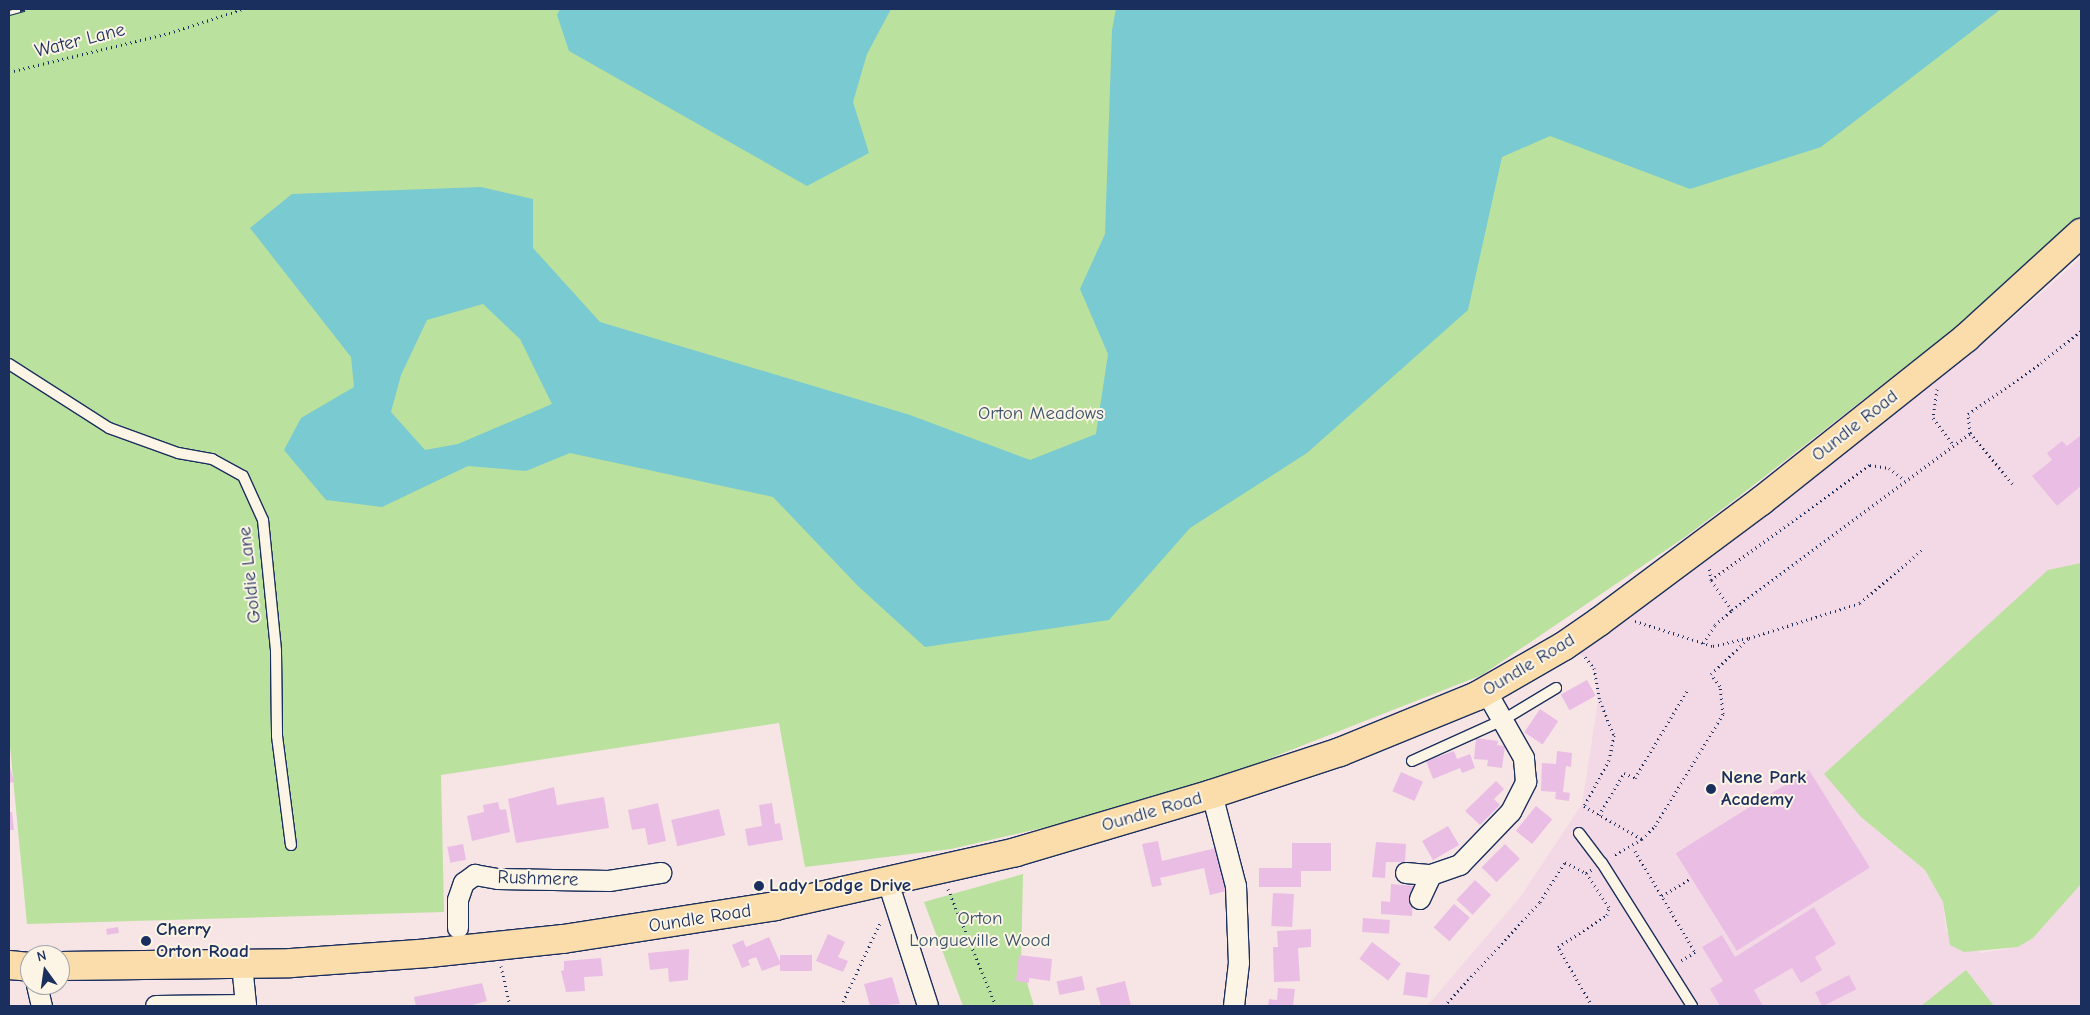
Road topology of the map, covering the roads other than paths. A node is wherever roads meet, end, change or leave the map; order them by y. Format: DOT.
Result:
graph roads {
  1 [pos="2081,232"];
  2 [pos="9,364"];
  3 [pos="1556,688"];
  4 [pos="1486,691"];
  5 [pos="1503,720"];
  6 [pos="1412,761"];
  7 [pos="1212,794"];
  8 [pos="1579,833"];
  9 [pos="291,845"];
  10 [pos="661,873"];
  11 [pos="1406,873"];
  12 [pos="1432,874"];
  13 [pos="890,889"];
  14 [pos="1420,900"];
  15 [pos="458,928"];
  16 [pos="242,964"];
  17 [pos="70,966"];
  18 [pos="156,1006"];
  19 [pos="252,1006"];
  20 [pos="928,1006"];
  21 [pos="1234,1006"];
  22 [pos="1692,1006"];
  1 -- 4 [label="main road, Oundle Road"];
  2 -- 9 [label="lane, Goldie Lane"];
  3 -- 5 [label="lane"];
  4 -- 5 [label="street"];
  4 -- 7 [label="main road, Oundle Road"];
  5 -- 6 [label="lane"];
  5 -- 12 [label="street"];
  7 -- 13 [label="main road, Oundle Road"];
  7 -- 21 [label="street"];
  8 -- 22 [label="lane"];
  10 -- 15 [label="street, Rushmere"];
  11 -- 12 [label="street"];
  12 -- 14 [label="street"];
  13 -- 16 [label="main road, Oundle Road"];
  13 -- 20 [label="street"];
  16 -- 17 [label="main road, Oundle Road"];
  16 -- 19 [label="street"];
  18 -- 19 [label="street"];
}
